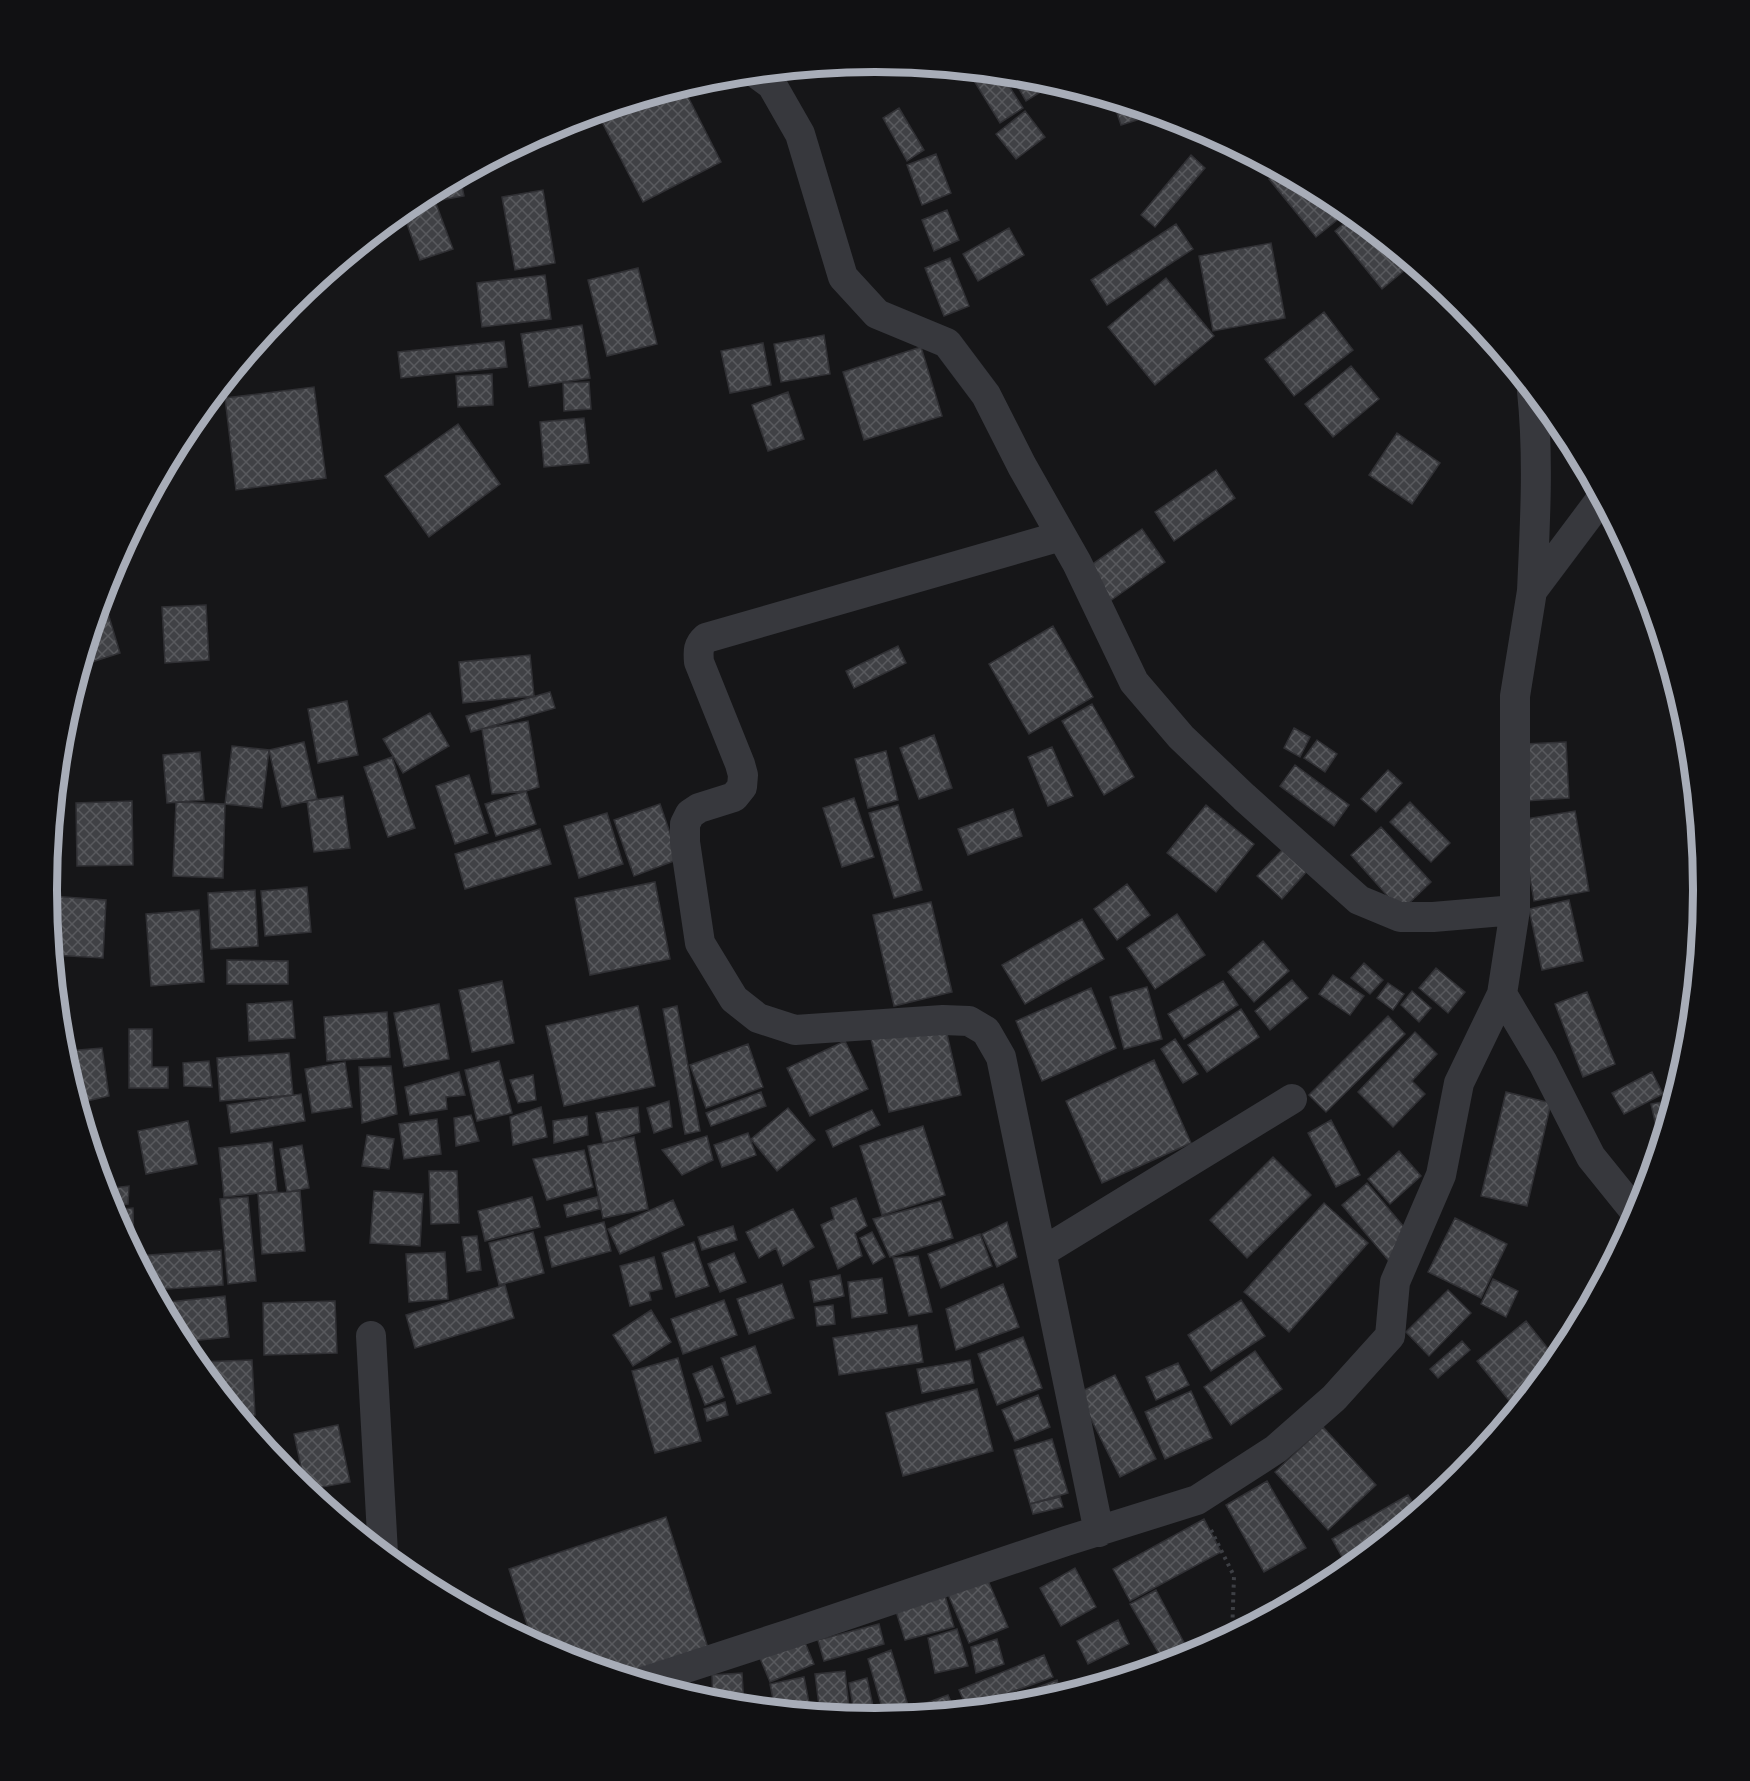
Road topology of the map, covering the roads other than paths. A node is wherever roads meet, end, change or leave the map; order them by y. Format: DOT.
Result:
graph roads {
  1 [pos="765,80"];
  2 [pos="1533,406"];
  3 [pos="1596,506"];
  4 [pos="1062,536"];
  5 [pos="1532,591"];
  6 [pos="1515,910"];
  7 [pos="1502,994"];
  8 [pos="1292,1099"];
  9 [pos="1630,1206"];
  10 [pos="1042,1252"];
  11 [pos="371,1336"];
  12 [pos="1099,1532"];
  13 [pos="382,1543"];
  14 [pos="654,1678"];
  1 -- 4 [label="street"];
  2 -- 5 [label="street"];
  3 -- 5 [label="street"];
  4 -- 6 [label="street"];
  4 -- 10 [label="street"];
  5 -- 6 [label="street"];
  6 -- 7 [label="street"];
  7 -- 9 [label="street"];
  7 -- 12 [label="street"];
  8 -- 10 [label="street"];
  10 -- 12 [label="street"];
  11 -- 13 [label="street"];
  12 -- 14 [label="street"];
}
